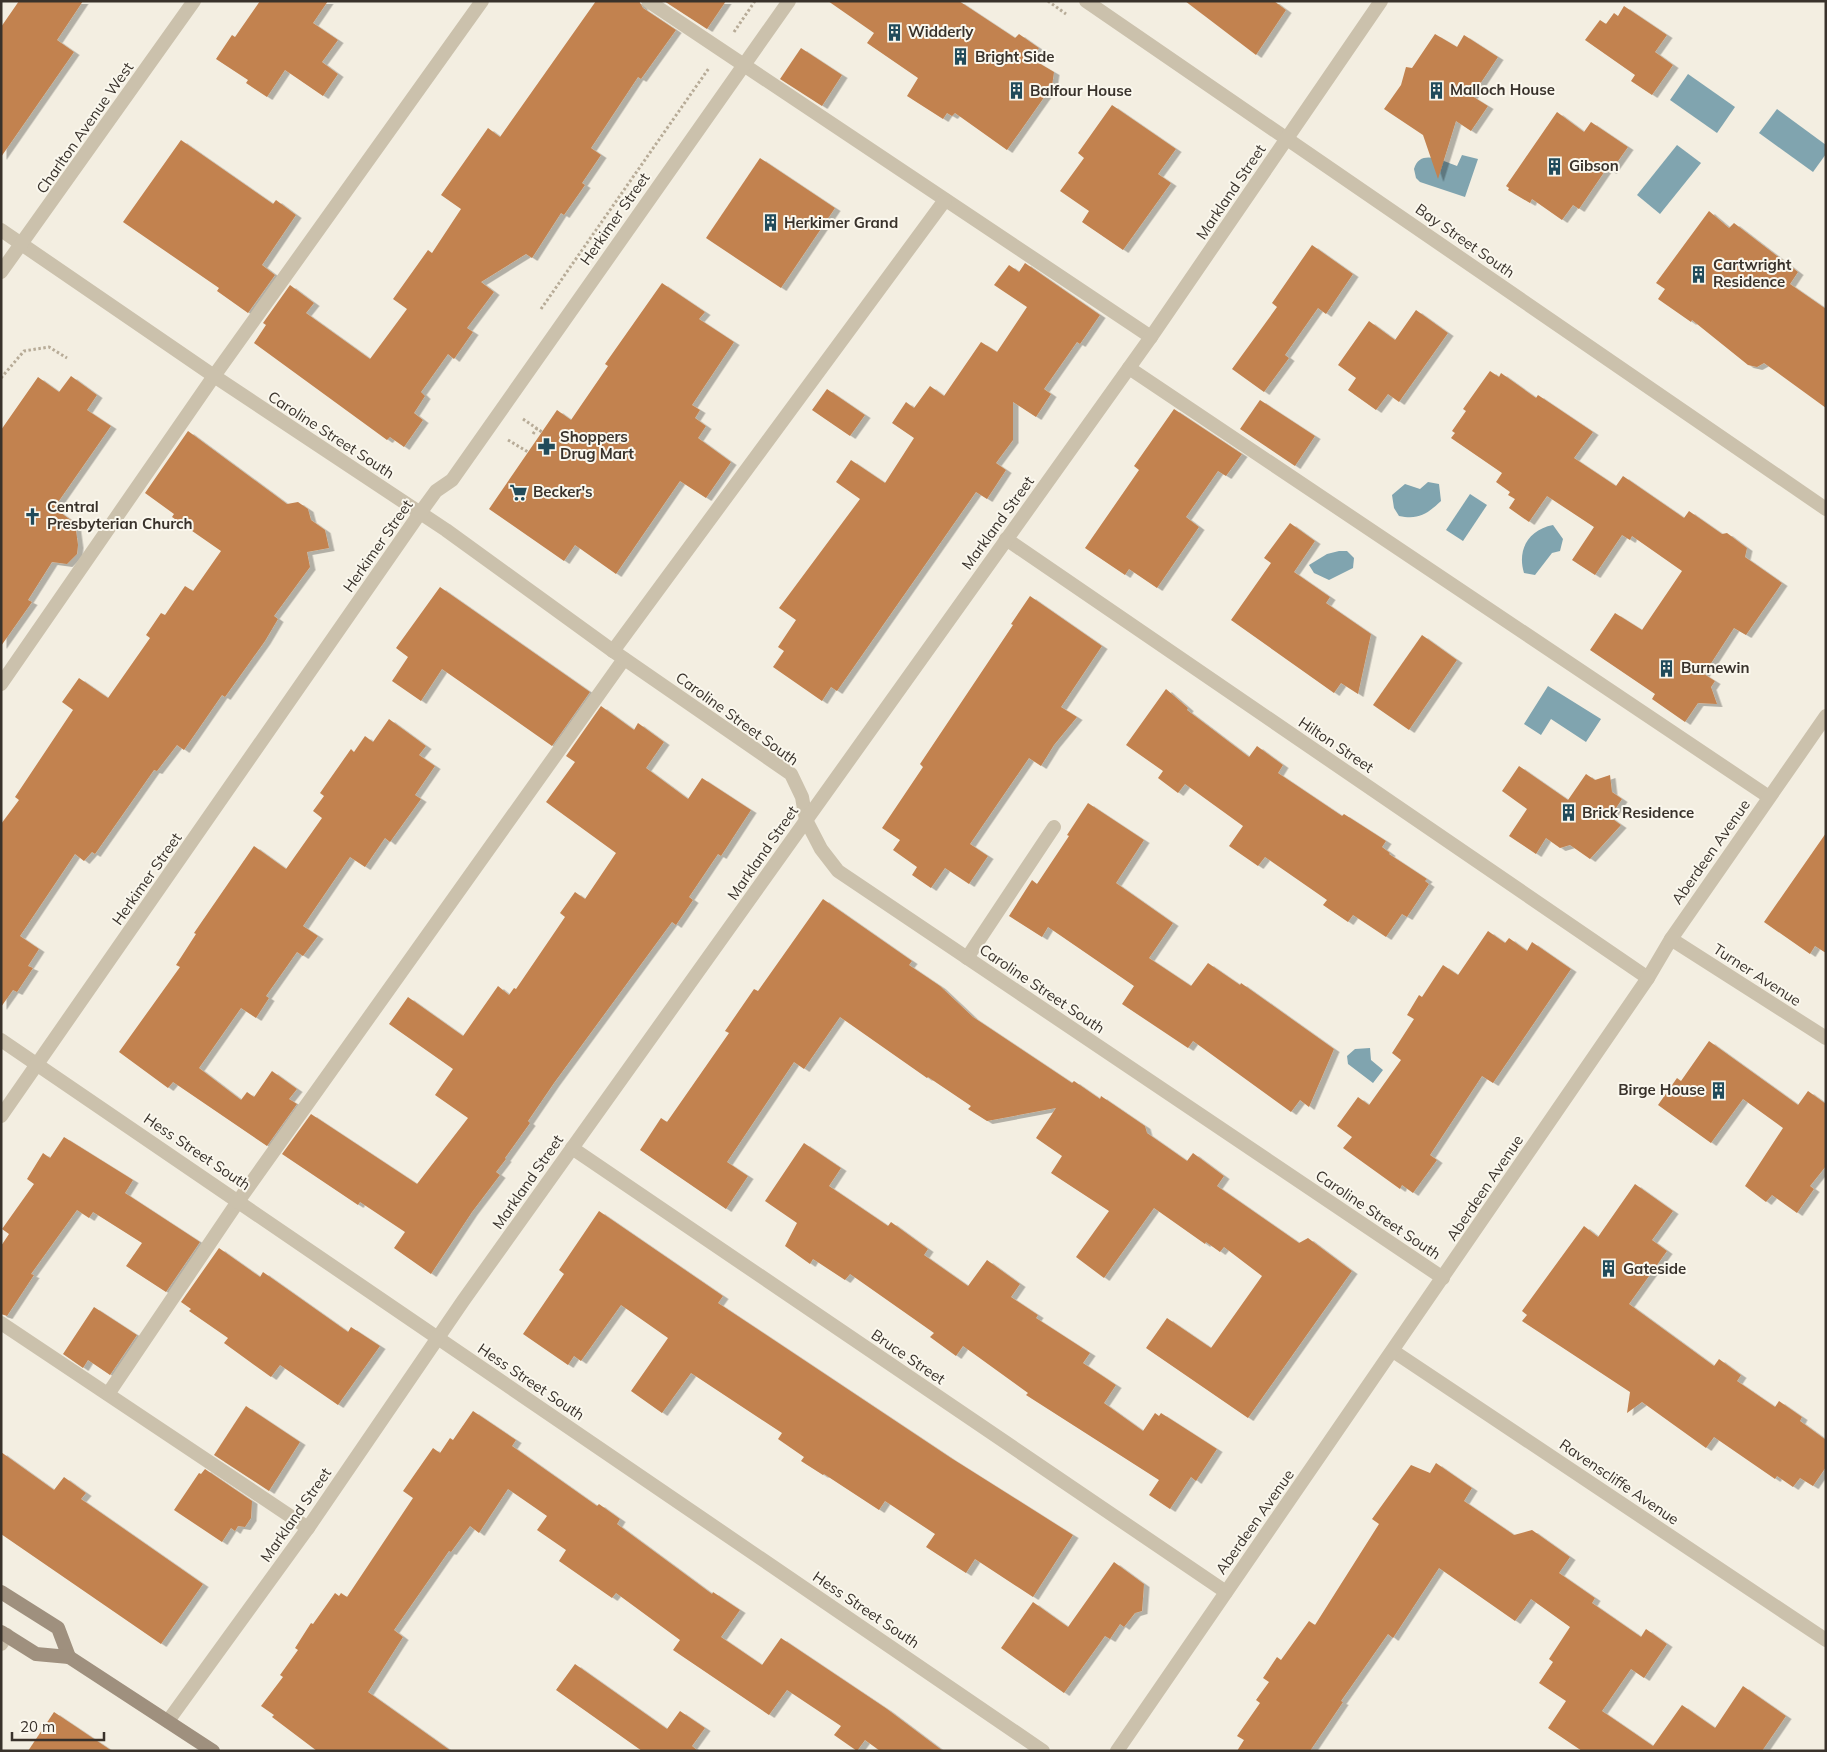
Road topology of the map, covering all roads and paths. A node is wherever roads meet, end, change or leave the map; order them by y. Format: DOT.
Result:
graph roads {
  1 [pos="194,1"];
  2 [pos="482,1"];
  3 [pos="648,1"];
  4 [pos="756,1"];
  5 [pos="789,1"];
  6 [pos="1086,1"];
  7 [pos="1381,1"];
  8 [pos="722,51"];
  9 [pos="743,66"];
  10 [pos="1287,138"];
  11 [pos="945,200"];
  12 [pos="1,230"];
  13 [pos="23,244"];
  14 [pos="1,272"];
  15 [pos="536,316"];
  16 [pos="1150,337"];
  17 [pos="67,358"];
  18 [pos="1129,368"];
  19 [pos="214,376"];
  20 [pos="1,378"];
  21 [pos="523,419"];
  22 [pos="537,428"];
  23 [pos="542,432"];
  24 [pos="533,434"];
  25 [pos="508,440"];
  26 [pos="522,449"];
  27 [pos="528,452"];
  28 [pos="519,455"];
  29 [pos="1826,509"];
  30 [pos="420,513"];
  31 [pos="1006,539"];
  32 [pos="618,655"];
  33 [pos="1,684"];
  34 [pos="1826,716"];
  35 [pos="1769,797"];
  36 [pos="806,820"];
  37 [pos="1054,827"];
  38 [pos="1671,939"];
  39 [pos="967,958"];
  40 [pos="1648,978"];
  41 [pos="1826,1038"];
  42 [pos="1,1040"];
  43 [pos="38,1065"];
  44 [pos="1,1116"];
  45 [pos="572,1148"];
  46 [pos="239,1200"];
  47 [pos="1443,1278"];
  48 [pos="1,1323"];
  49 [pos="438,1337"];
  50 [pos="1393,1351"];
  51 [pos="108,1394"];
  52 [pos="308,1528"];
  53 [pos="1,1592"];
  54 [pos="1226,1592"];
  55 [pos="3,1637"];
  56 [pos="1826,1640"];
  57 [pos="69,1657"];
  58 [pos="168,1721"];
  59 [pos="213,1751"];
  60 [pos="1043,1751"];
  61 [pos="1117,1751"];
  1 -- 13 [label="street, Charlton Avenue West"];
  2 -- 19 [label="street"];
  3 -- 8 [label="street"];
  4 -- 8 [label="path"];
  5 -- 9 [label="street, Herkimer Street"];
  6 -- 10 [label="street, Bay Street South"];
  7 -- 10 [label="street, Markland Street"];
  8 -- 9 [label="street"];
  8 -- 15 [label="path"];
  9 -- 11 [label="street"];
  9 -- 30 [label="street, Herkimer Street"];
  10 -- 16 [label="street, Markland Street"];
  10 -- 29 [label="street, Bay Street South"];
  11 -- 16 [label="street"];
  11 -- 32 [label="street"];
  12 -- 13 [label="street, Caroline Street South"];
  13 -- 14 [label="street, Charlton Avenue West"];
  13 -- 19 [label="street, Caroline Street South"];
  16 -- 18 [label="street, Markland Street"];
  17 -- 20 [label="path"];
  18 -- 31 [label="street, Markland Street"];
  18 -- 35 [label="street"];
  19 -- 30 [label="street, Caroline Street South"];
  19 -- 33 [label="street"];
  21 -- 22 [label="path"];
  22 -- 23 [label="path"];
  22 -- 24 [label="path"];
  25 -- 26 [label="path"];
  26 -- 27 [label="path"];
  26 -- 28 [label="path"];
  30 -- 32 [label="street, Caroline Street South"];
  30 -- 43 [label="street, Herkimer Street"];
  31 -- 36 [label="street, Markland Street"];
  31 -- 40 [label="street, Hilton Street"];
  32 -- 36 [label="street, Caroline Street South"];
  32 -- 46 [label="street"];
  34 -- 35 [label="street, Aberdeen Avenue"];
  35 -- 38 [label="street, Aberdeen Avenue"];
  36 -- 39 [label="street, Caroline Street South"];
  36 -- 45 [label="street, Markland Street"];
  37 -- 39 [label="street"];
  38 -- 40 [label="street, Aberdeen Avenue"];
  38 -- 41 [label="street, Turner Avenue"];
  39 -- 47 [label="street, Caroline Street South"];
  40 -- 47 [label="street, Aberdeen Avenue"];
  42 -- 43 [label="street, Hess Street South"];
  43 -- 44 [label="street, Herkimer Street"];
  43 -- 46 [label="street, Hess Street South"];
  45 -- 49 [label="street, Markland Street"];
  45 -- 54 [label="street, Bruce Street"];
  46 -- 49 [label="street, Hess Street South"];
  46 -- 51 [label="street"];
  47 -- 50 [label="street, Aberdeen Avenue"];
  48 -- 51 [label="street"];
  49 -- 52 [label="street, Markland Street"];
  49 -- 60 [label="street, Hess Street South"];
  50 -- 54 [label="street, Aberdeen Avenue"];
  50 -- 56 [label="street, Ravenscliffe Avenue"];
  51 -- 52 [label="street"];
  52 -- 58 [label="street, Markland Street"];
  53 -- 57 [label="main road"];
  54 -- 61 [label="street, Aberdeen Avenue"];
  55 -- 57 [label="main road"];
  57 -- 58 [label="main road"];
  58 -- 59 [label="main road"];
}
